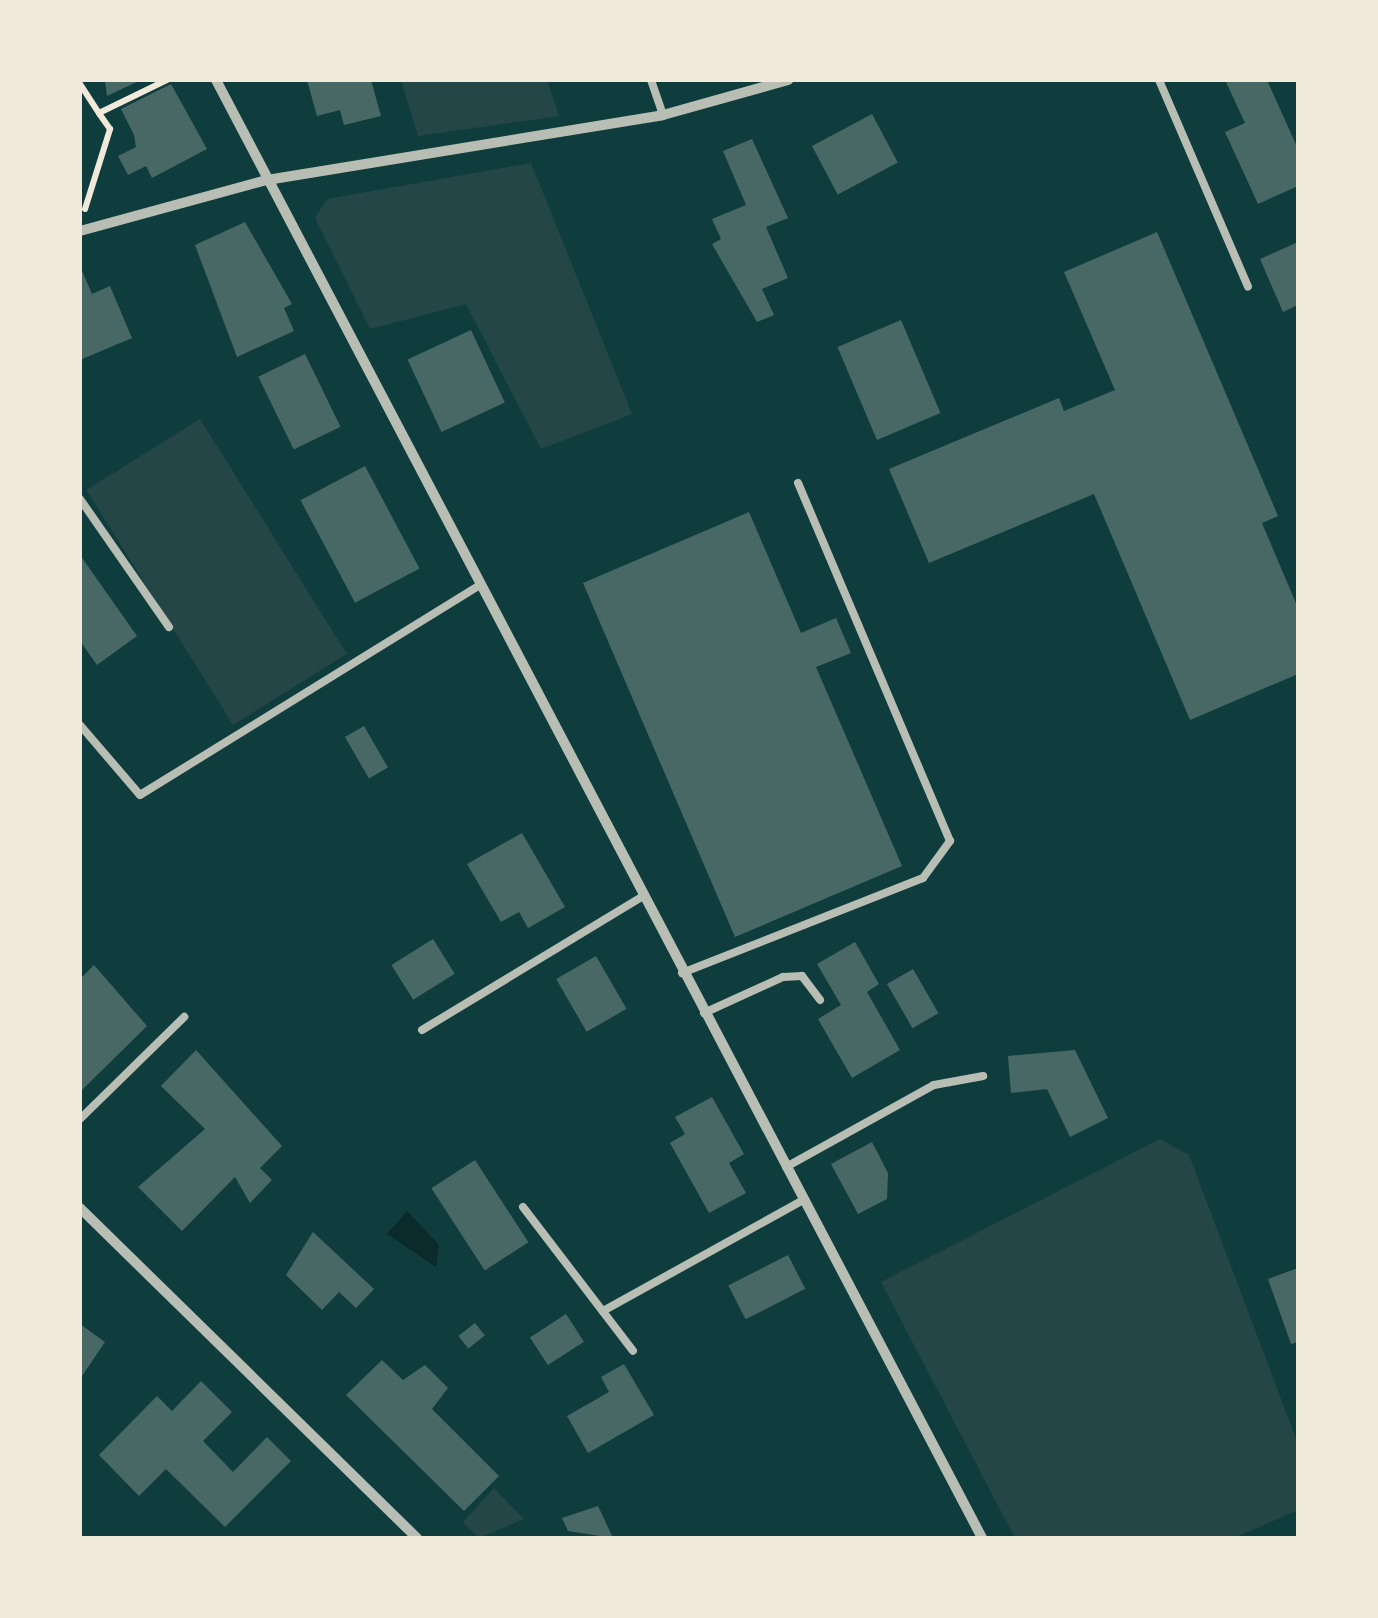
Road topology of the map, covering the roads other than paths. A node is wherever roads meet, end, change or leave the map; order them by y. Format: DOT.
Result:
graph roads {
  1 [pos="216,80"];
  2 [pos="651,80"];
  3 [pos="788,80"];
  4 [pos="1159,80"];
  5 [pos="663,115"];
  6 [pos="267,180"];
  7 [pos="80,228"];
  8 [pos="1248,287"];
  9 [pos="798,483"];
  10 [pos="80,499"];
  11 [pos="478,586"];
  12 [pos="169,626"];
  13 [pos="80,725"];
  14 [pos="642,896"];
  15 [pos="682,973"];
  16 [pos="820,1000"];
  17 [pos="704,1013"];
  18 [pos="184,1017"];
  19 [pos="422,1030"];
  20 [pos="983,1076"];
  21 [pos="80,1119"];
  22 [pos="786,1167"];
  23 [pos="804,1200"];
  24 [pos="523,1207"];
  25 [pos="80,1208"];
  26 [pos="603,1311"];
  27 [pos="633,1351"];
  28 [pos="417,1538"];
  29 [pos="982,1538"];
  1 -- 6 [label="street"];
  2 -- 5 [label="lane"];
  3 -- 5 [label="street"];
  4 -- 8 [label="lane"];
  5 -- 6 [label="street"];
  6 -- 7 [label="street"];
  6 -- 11 [label="street"];
  9 -- 15 [label="lane"];
  10 -- 12 [label="lane"];
  11 -- 13 [label="lane"];
  11 -- 14 [label="street"];
  14 -- 15 [label="street"];
  14 -- 19 [label="lane"];
  15 -- 17 [label="street"];
  16 -- 17 [label="lane"];
  17 -- 22 [label="street"];
  18 -- 21 [label="lane"];
  20 -- 22 [label="lane"];
  22 -- 23 [label="street"];
  23 -- 26 [label="lane"];
  23 -- 29 [label="street"];
  24 -- 26 [label="lane"];
  25 -- 28 [label="street"];
  26 -- 27 [label="lane"];
}
